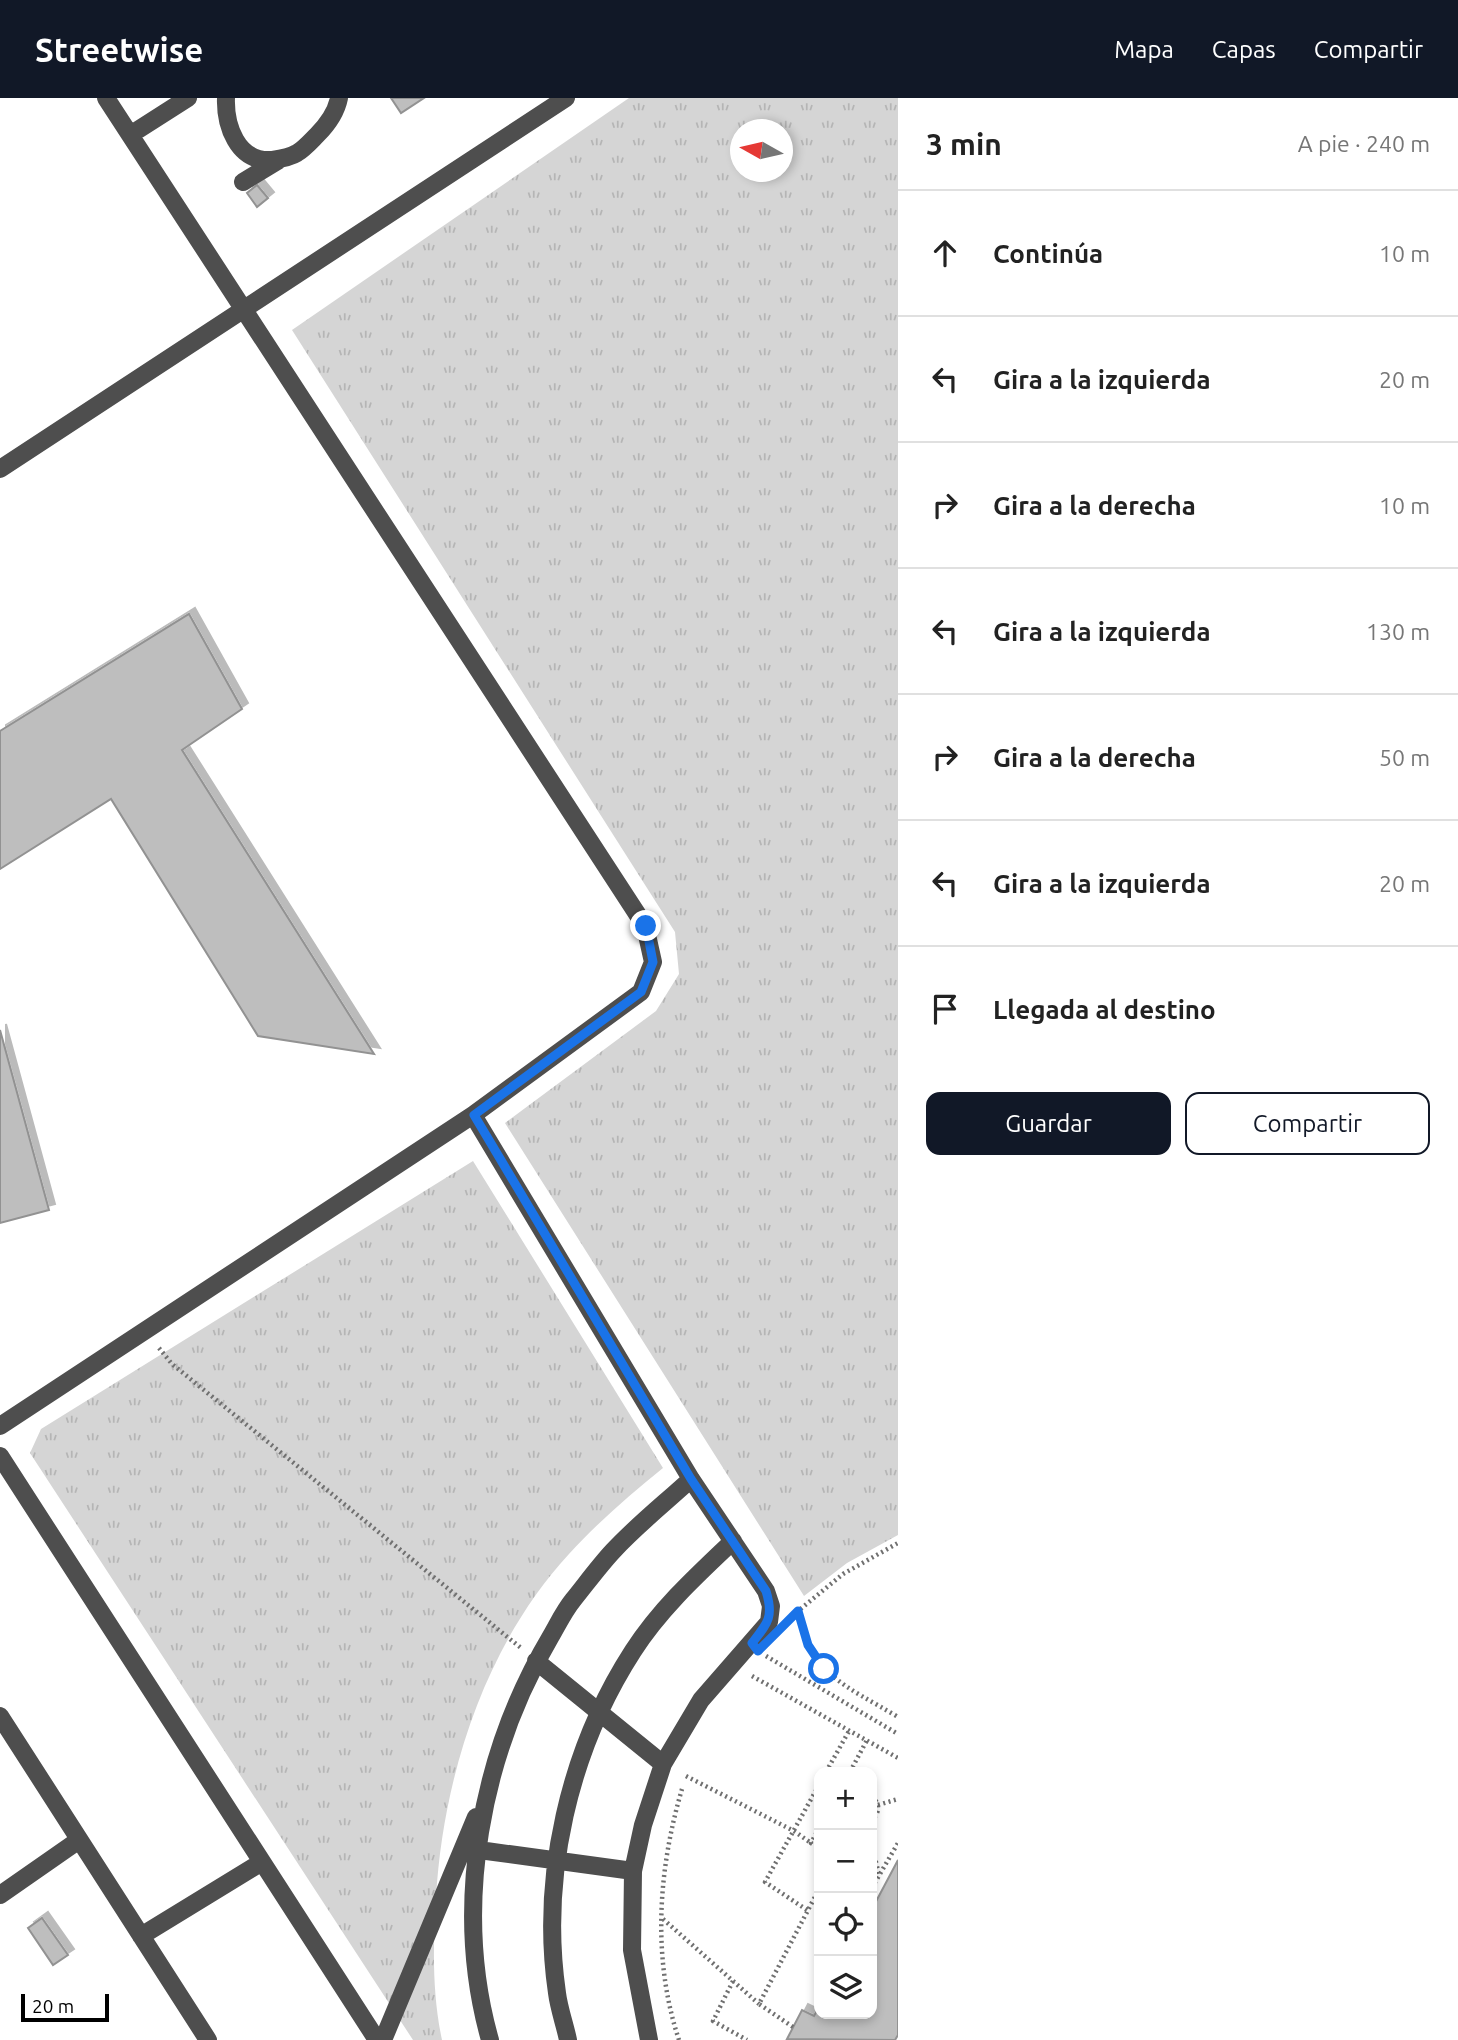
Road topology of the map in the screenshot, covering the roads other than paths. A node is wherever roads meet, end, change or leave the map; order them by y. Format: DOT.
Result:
graph roads {
  1 [pos="106,98"];
  2 [pos="188,98"];
  3 [pos="226,98"];
  4 [pos="339,98"];
  5 [pos="566,98"];
  6 [pos="130,135"];
  7 [pos="281,159"];
  8 [pos="243,182"];
  9 [pos="243,310"];
  10 [pos="0,469"];
  11 [pos="474,1115"];
  12 [pos="0,1426"];
  13 [pos="0,1456"];
  14 [pos="691,1479"];
  15 [pos="733,1541"];
  16 [pos="536,1661"];
  17 [pos="599,1712"];
  18 [pos="0,1716"];
  19 [pos="663,1764"];
  20 [pos="486,1794"];
  21 [pos="79,1840"];
  22 [pos="479,1850"];
  23 [pos="262,1861"];
  24 [pos="556,1861"];
  25 [pos="633,1871"];
  26 [pos="0,1895"];
  27 [pos="141,1936"];
  28 [pos="643,2039"];
  29 [pos="208,2040"];
  30 [pos="377,2040"];
  31 [pos="383,2040"];
  32 [pos="489,2040"];
  33 [pos="568,2040"];
  1 -- 6 [label="street"];
  2 -- 6 [label="street"];
  3 -- 7 [label="street"];
  4 -- 7 [label="street"];
  5 -- 9 [label="street"];
  6 -- 9 [label="street"];
  7 -- 8 [label="street"];
  9 -- 10 [label="street"];
  9 -- 11 [label="street"];
  11 -- 12 [label="street"];
  11 -- 14 [label="street"];
  13 -- 23 [label="street"];
  14 -- 15 [label="street"];
  14 -- 16 [label="street"];
  15 -- 17 [label="street"];
  15 -- 19 [label="street"];
  16 -- 17 [label="street"];
  16 -- 20 [label="street"];
  17 -- 19 [label="street"];
  17 -- 24 [label="street"];
  18 -- 21 [label="street"];
  19 -- 25 [label="street"];
  20 -- 22 [label="street"];
  20 -- 31 [label="street"];
  21 -- 26 [label="street"];
  21 -- 27 [label="street"];
  22 -- 24 [label="street"];
  22 -- 32 [label="street"];
  23 -- 27 [label="street"];
  23 -- 30 [label="street"];
  24 -- 25 [label="street"];
  24 -- 33 [label="street"];
  25 -- 28 [label="street"];
  27 -- 29 [label="street"];
}
